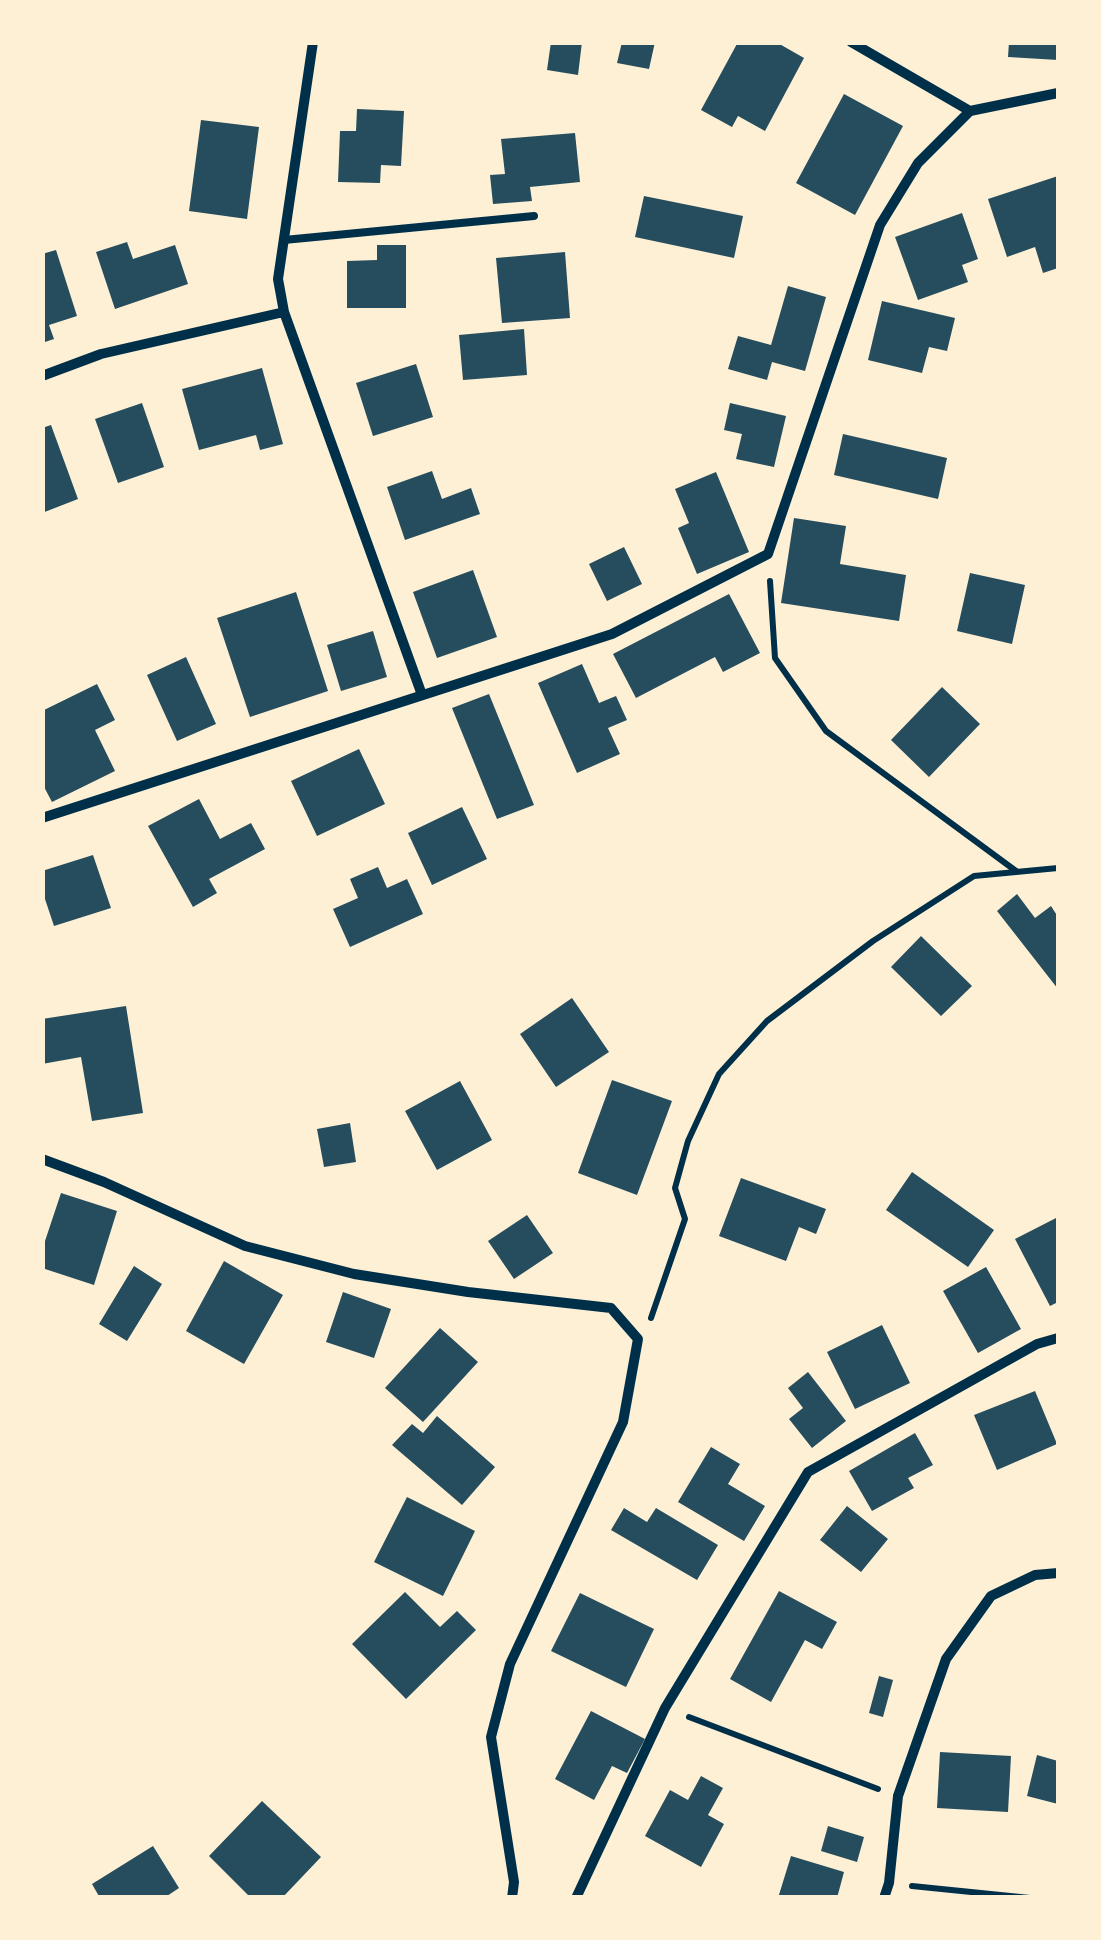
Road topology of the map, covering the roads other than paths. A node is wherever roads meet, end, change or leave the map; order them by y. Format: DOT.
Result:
graph roads {
  1 [pos="313,42"];
  2 [pos="850,42"];
  3 [pos="1058,92"];
  4 [pos="970,111"];
  5 [pos="534,216"];
  6 [pos="284,240"];
  7 [pos="284,312"];
  8 [pos="42,376"];
  9 [pos="422,695"];
  10 [pos="42,818"];
  11 [pos="42,1160"];
  12 [pos="1058,1338"];
  13 [pos="1058,1572"];
  14 [pos="512,1898"];
  15 [pos="576,1898"];
  16 [pos="884,1898"];
  1 -- 6 [label="street"];
  2 -- 4 [label="street"];
  3 -- 4 [label="street"];
  4 -- 9 [label="street"];
  5 -- 6 [label="lane"];
  6 -- 7 [label="street"];
  7 -- 8 [label="street"];
  7 -- 9 [label="street"];
  9 -- 10 [label="street"];
  11 -- 14 [label="street"];
  12 -- 15 [label="street"];
  13 -- 16 [label="street"];
}
